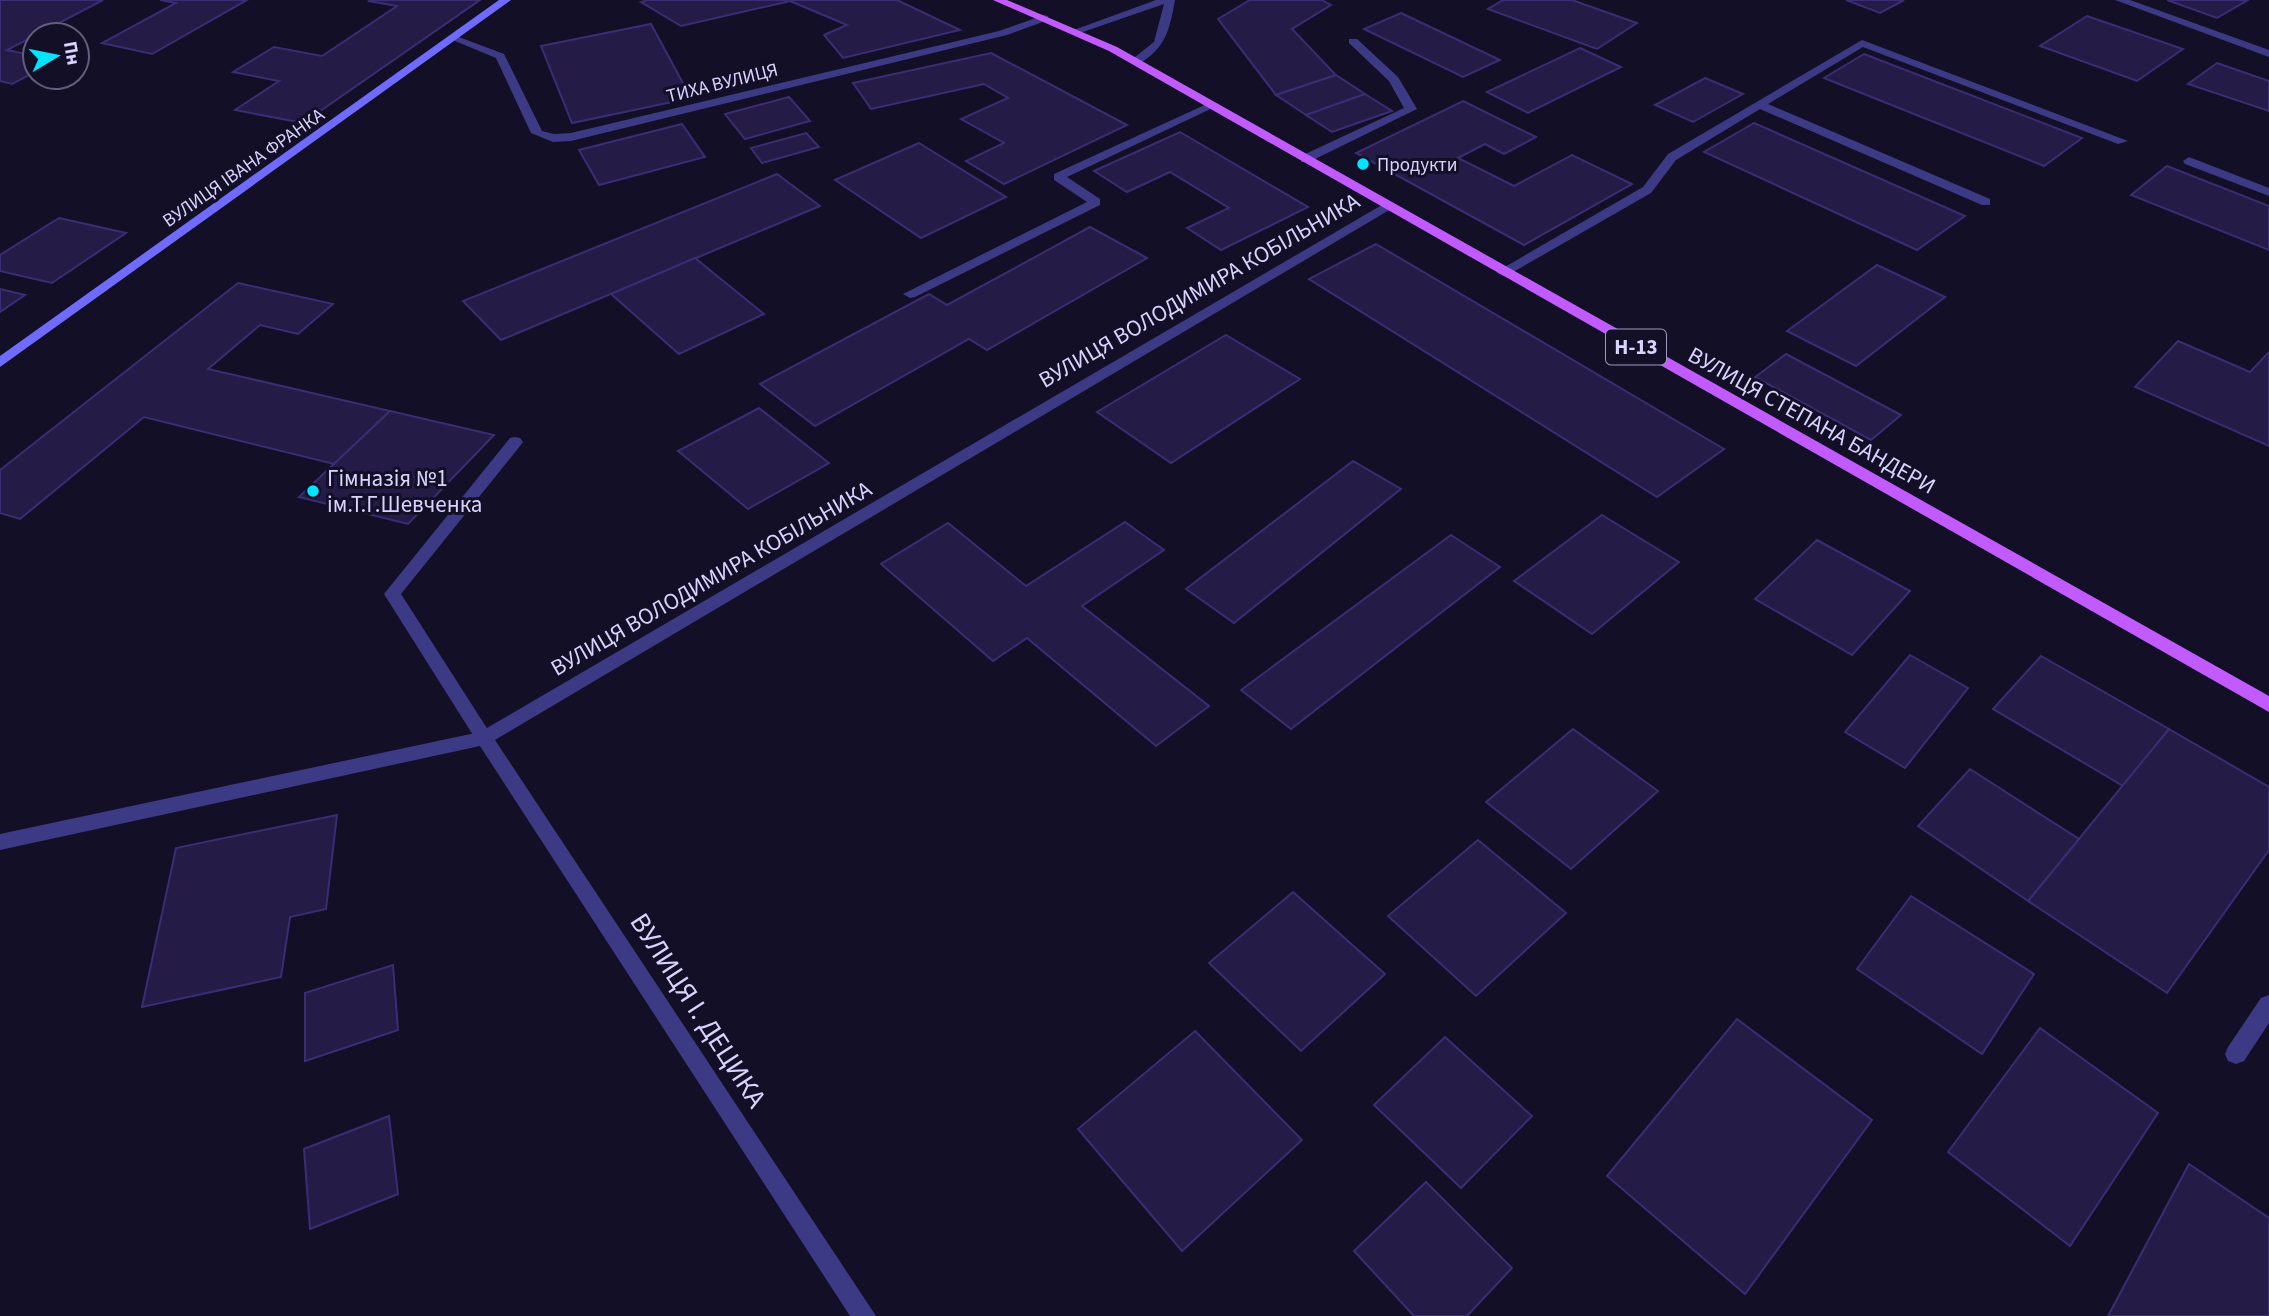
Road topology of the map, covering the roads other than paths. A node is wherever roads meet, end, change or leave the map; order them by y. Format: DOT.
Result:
graph roads {
  1 [pos="506,0"];
  2 [pos="998,0"];
  3 [pos="1168,0"];
  4 [pos="2120,0"];
  5 [pos="1044,18"];
  6 [pos="1076,31"];
  7 [pos="455,39"];
  8 [pos="1353,41"];
  9 [pos="2269,54"];
  10 [pos="1136,61"];
  11 [pos="1213,104"];
  12 [pos="1760,105"];
  13 [pos="2122,141"];
  14 [pos="1305,159"];
  15 [pos="2189,162"];
  16 [pos="2269,192"];
  17 [pos="1986,202"];
  18 [pos="1387,206"];
  19 [pos="1503,272"];
  20 [pos="911,294"];
  21 [pos="0,363"];
  22 [pos="515,442"];
  23 [pos="2269,705"];
  24 [pos="484,738"];
  25 [pos="0,842"];
  26 [pos="2269,1005"];
  27 [pos="2236,1054"];
  28 [pos="864,1316"];
  1 -- 7 [label="main road, ВУЛИЦЯ ІВАНА ФРАНКА"];
  2 -- 5 [label="main road, ВУЛИЦЯ СТЕПАНА БАНДЕРИ / Н-13"];
  3 -- 6 [label="street"];
  3 -- 10 [label="street"];
  4 -- 9 [label="street"];
  5 -- 6 [label="main road, ВУЛИЦЯ СТЕПАНА БАНДЕРИ / Н-13"];
  5 -- 7 [label="street, ТИХА ВУЛИЦЯ"];
  6 -- 10 [label="main road, ВУЛИЦЯ СТЕПАНА БАНДЕРИ / Н-13"];
  7 -- 21 [label="main road, ВУЛИЦЯ ІВАНА ФРАНКА"];
  8 -- 14 [label="street"];
  10 -- 11 [label="main road, ВУЛИЦЯ СТЕПАНА БАНДЕРИ / Н-13"];
  11 -- 14 [label="main road, ВУЛИЦЯ СТЕПАНА БАНДЕРИ / Н-13"];
  11 -- 20 [label="street"];
  12 -- 13 [label="street"];
  12 -- 17 [label="street"];
  12 -- 19 [label="street"];
  14 -- 18 [label="main road, ВУЛИЦЯ СТЕПАНА БАНДЕРИ / Н-13"];
  15 -- 16 [label="street"];
  18 -- 19 [label="main road, ВУЛИЦЯ СТЕПАНА БАНДЕРИ / Н-13"];
  18 -- 24 [label="street, ВУЛИЦЯ ВОЛОДИМИРА КОБІЛЬНИКА"];
  19 -- 23 [label="main road, ВУЛИЦЯ СТЕПАНА БАНДЕРИ / Н-13"];
  22 -- 24 [label="street, ВУЛИЦЯ І. ДЕЦИКА"];
  24 -- 25 [label="street, ВУЛИЦЯ ВОЛОДИМИРА КОБІЛЬНИКА"];
  24 -- 28 [label="street, ВУЛИЦЯ І. ДЕЦИКА"];
  26 -- 27 [label="street"];
}
